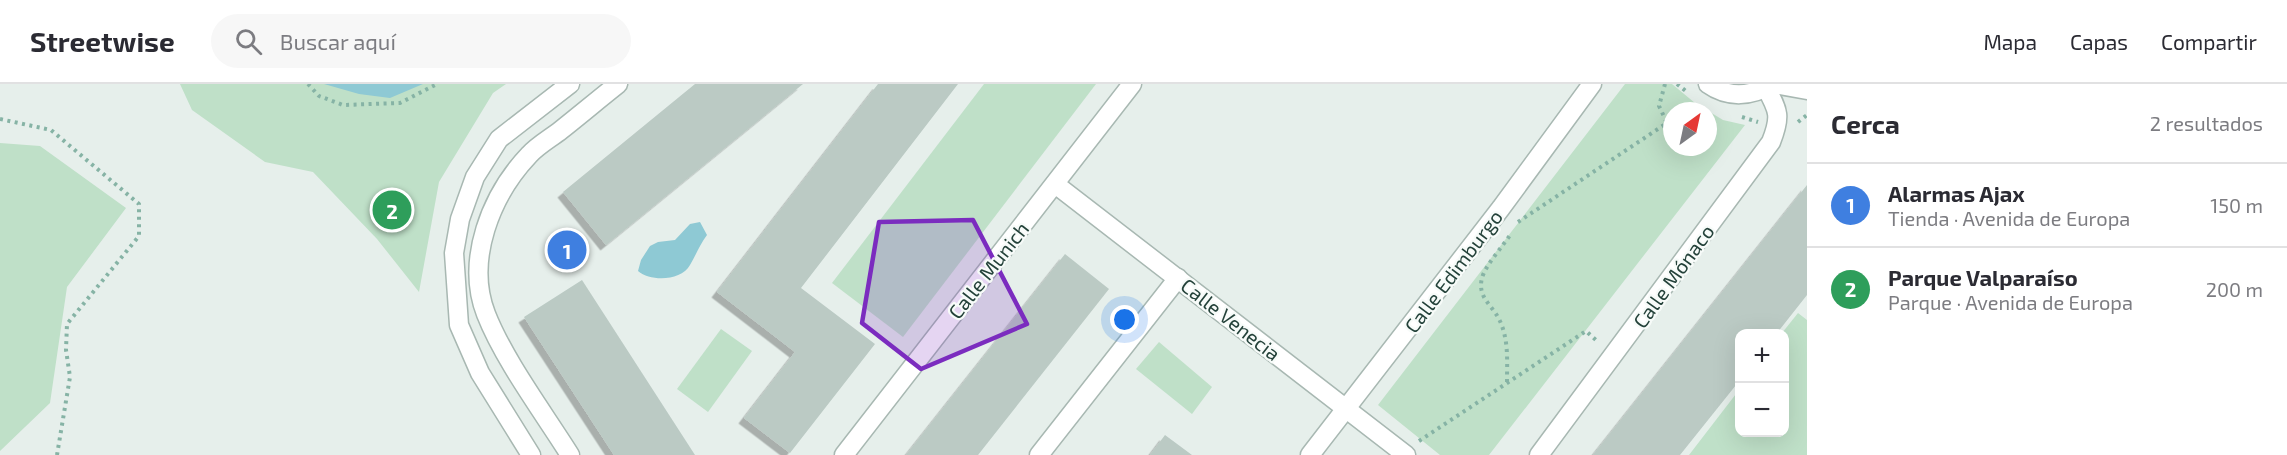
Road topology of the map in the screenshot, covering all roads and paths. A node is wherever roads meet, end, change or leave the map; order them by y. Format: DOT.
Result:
graph roads {
  1 [pos="308,84"];
  2 [pos="437,84"];
  3 [pos="570,84"];
  4 [pos="618,84"];
  5 [pos="1132,84"];
  6 [pos="1592,84"];
  7 [pos="1665,84"];
  8 [pos="1677,84"];
  9 [pos="1708,84"];
  10 [pos="1771,85"];
  11 [pos="1807,90"];
  12 [pos="1694,98"];
  13 [pos="1663,112"];
  14 [pos="1807,116"];
  15 [pos="1738,117"];
  16 [pos="0,119"];
  17 [pos="1795,124"];
  18 [pos="1663,128"];
  19 [pos="1771,142"];
  20 [pos="1055,184"];
  21 [pos="1501,208"];
  22 [pos="1519,222"];
  23 [pos="1178,279"];
  24 [pos="1615,355"];
  25 [pos="1507,382"];
  26 [pos="1347,409"];
  27 [pos="1410,451"];
  28 [pos="57,455"];
  29 [pos="531,455"];
  30 [pos="570,455"];
  31 [pos="844,455"];
  32 [pos="1039,455"];
  33 [pos="1310,455"];
  34 [pos="1539,455"];
  1 -- 2 [label="path"];
  3 -- 29 [label="street"];
  4 -- 30 [label="street"];
  5 -- 20 [label="street, Calle Munich"];
  6 -- 21 [label="street, Calle Edimburgo"];
  7 -- 13 [label="path"];
  8 -- 12 [label="path"];
  9 -- 10 [label="street"];
  10 -- 11 [label="street"];
  10 -- 19 [label="street, Calle Mónaco"];
  14 -- 17 [label="path"];
  15 -- 19 [label="path"];
  16 -- 28 [label="path"];
  18 -- 22 [label="path"];
  19 -- 24 [label="street, Calle Mónaco"];
  20 -- 23 [label="street, Calle Venecia"];
  20 -- 31 [label="street, Calle Munich"];
  21 -- 22 [label="path"];
  21 -- 26 [label="street, Calle Edimburgo"];
  22 -- 25 [label="path"];
  23 -- 26 [label="street, Calle Venecia"];
  23 -- 32 [label="street"];
  24 -- 25 [label="path"];
  24 -- 34 [label="street, Calle Mónaco"];
  25 -- 27 [label="path"];
  26 -- 27 [label="street, Calle Venecia"];
  26 -- 33 [label="street, Calle Edimburgo"];
}
